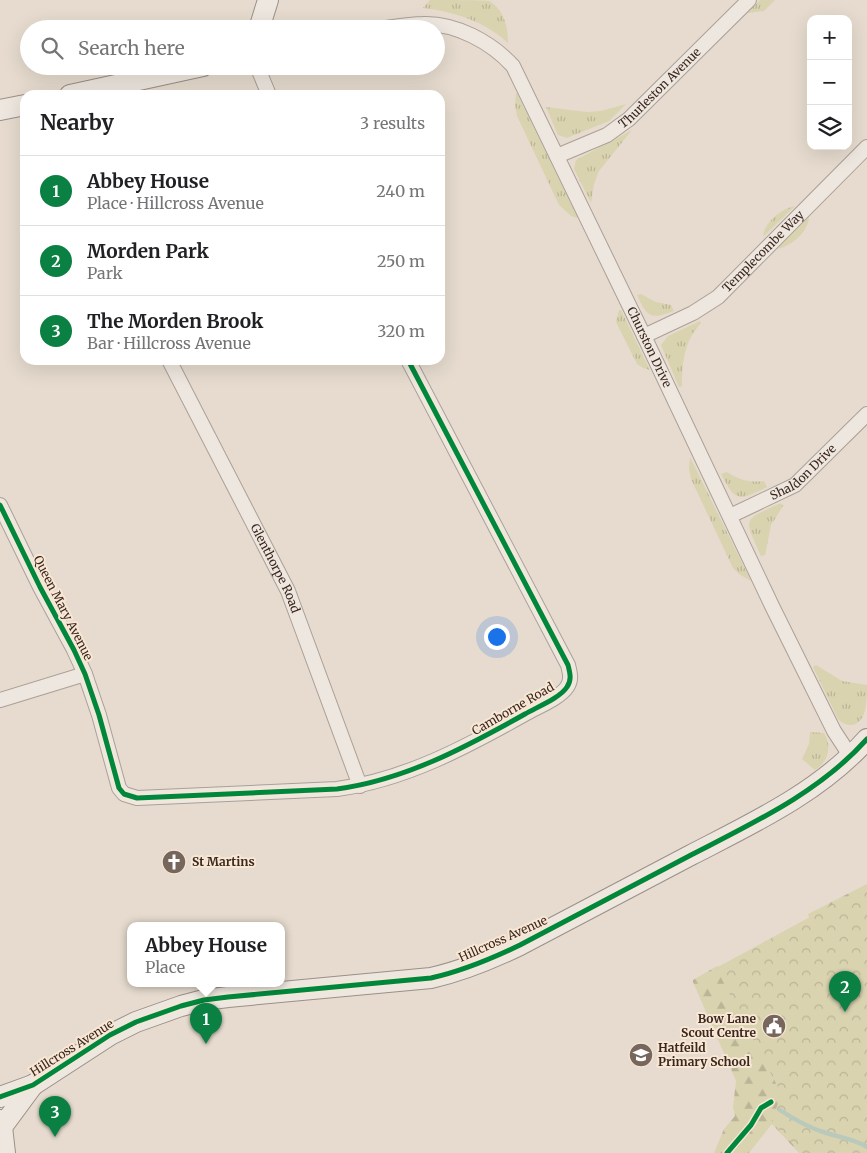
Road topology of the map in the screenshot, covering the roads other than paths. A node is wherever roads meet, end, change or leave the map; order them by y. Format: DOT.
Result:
graph roads {
  1 [pos="268,0"];
  2 [pos="749,0"];
  3 [pos="262,20"];
  4 [pos="445,27"];
  5 [pos="162,75"];
  6 [pos="261,75"];
  7 [pos="93,90"];
  8 [pos="267,90"];
  9 [pos="20,106"];
  10 [pos="0,110"];
  11 [pos="867,147"];
  12 [pos="557,156"];
  13 [pos="644,336"];
  14 [pos="172,365"];
  15 [pos="411,365"];
  16 [pos="867,414"];
  17 [pos="0,505"];
  18 [pos="730,516"];
  19 [pos="85,674"];
  20 [pos="0,700"];
  21 [pos="867,739"];
  22 [pos="851,757"];
  23 [pos="360,786"];
  24 [pos="137,798"];
  25 [pos="32,1085"];
  26 [pos="0,1097"];
  27 [pos="1,1123"];
  28 [pos="5,1153"];
  1 -- 3 [label="street"];
  2 -- 12 [label="street, Thurleston Avenue"];
  4 -- 12 [label="street, Churston Drive"];
  5 -- 7 [label="street"];
  6 -- 8 [label="street"];
  9 -- 10 [label="street"];
  11 -- 13 [label="street, Templecombe Way"];
  12 -- 13 [label="street, Churston Drive"];
  13 -- 18 [label="street, Churston Drive"];
  14 -- 23 [label="street, Glenthorpe Road"];
  15 -- 23 [label="street, Camborne Road"];
  16 -- 18 [label="street, Shaldon Drive"];
  17 -- 19 [label="street, Queen Mary Avenue"];
  18 -- 22 [label="street, Churston Drive"];
  19 -- 20 [label="street, Queen Mary Avenue"];
  19 -- 24 [label="street, Queen Mary Avenue"];
  21 -- 22 [label="street, Hillcross Avenue"];
  22 -- 25 [label="street, Hillcross Avenue"];
  23 -- 24 [label="street, Camborne Road"];
  25 -- 26 [label="street, Hillcross Avenue"];
  25 -- 27 [label="street, Hillcross Avenue"];
  27 -- 28 [label="street"];
}
